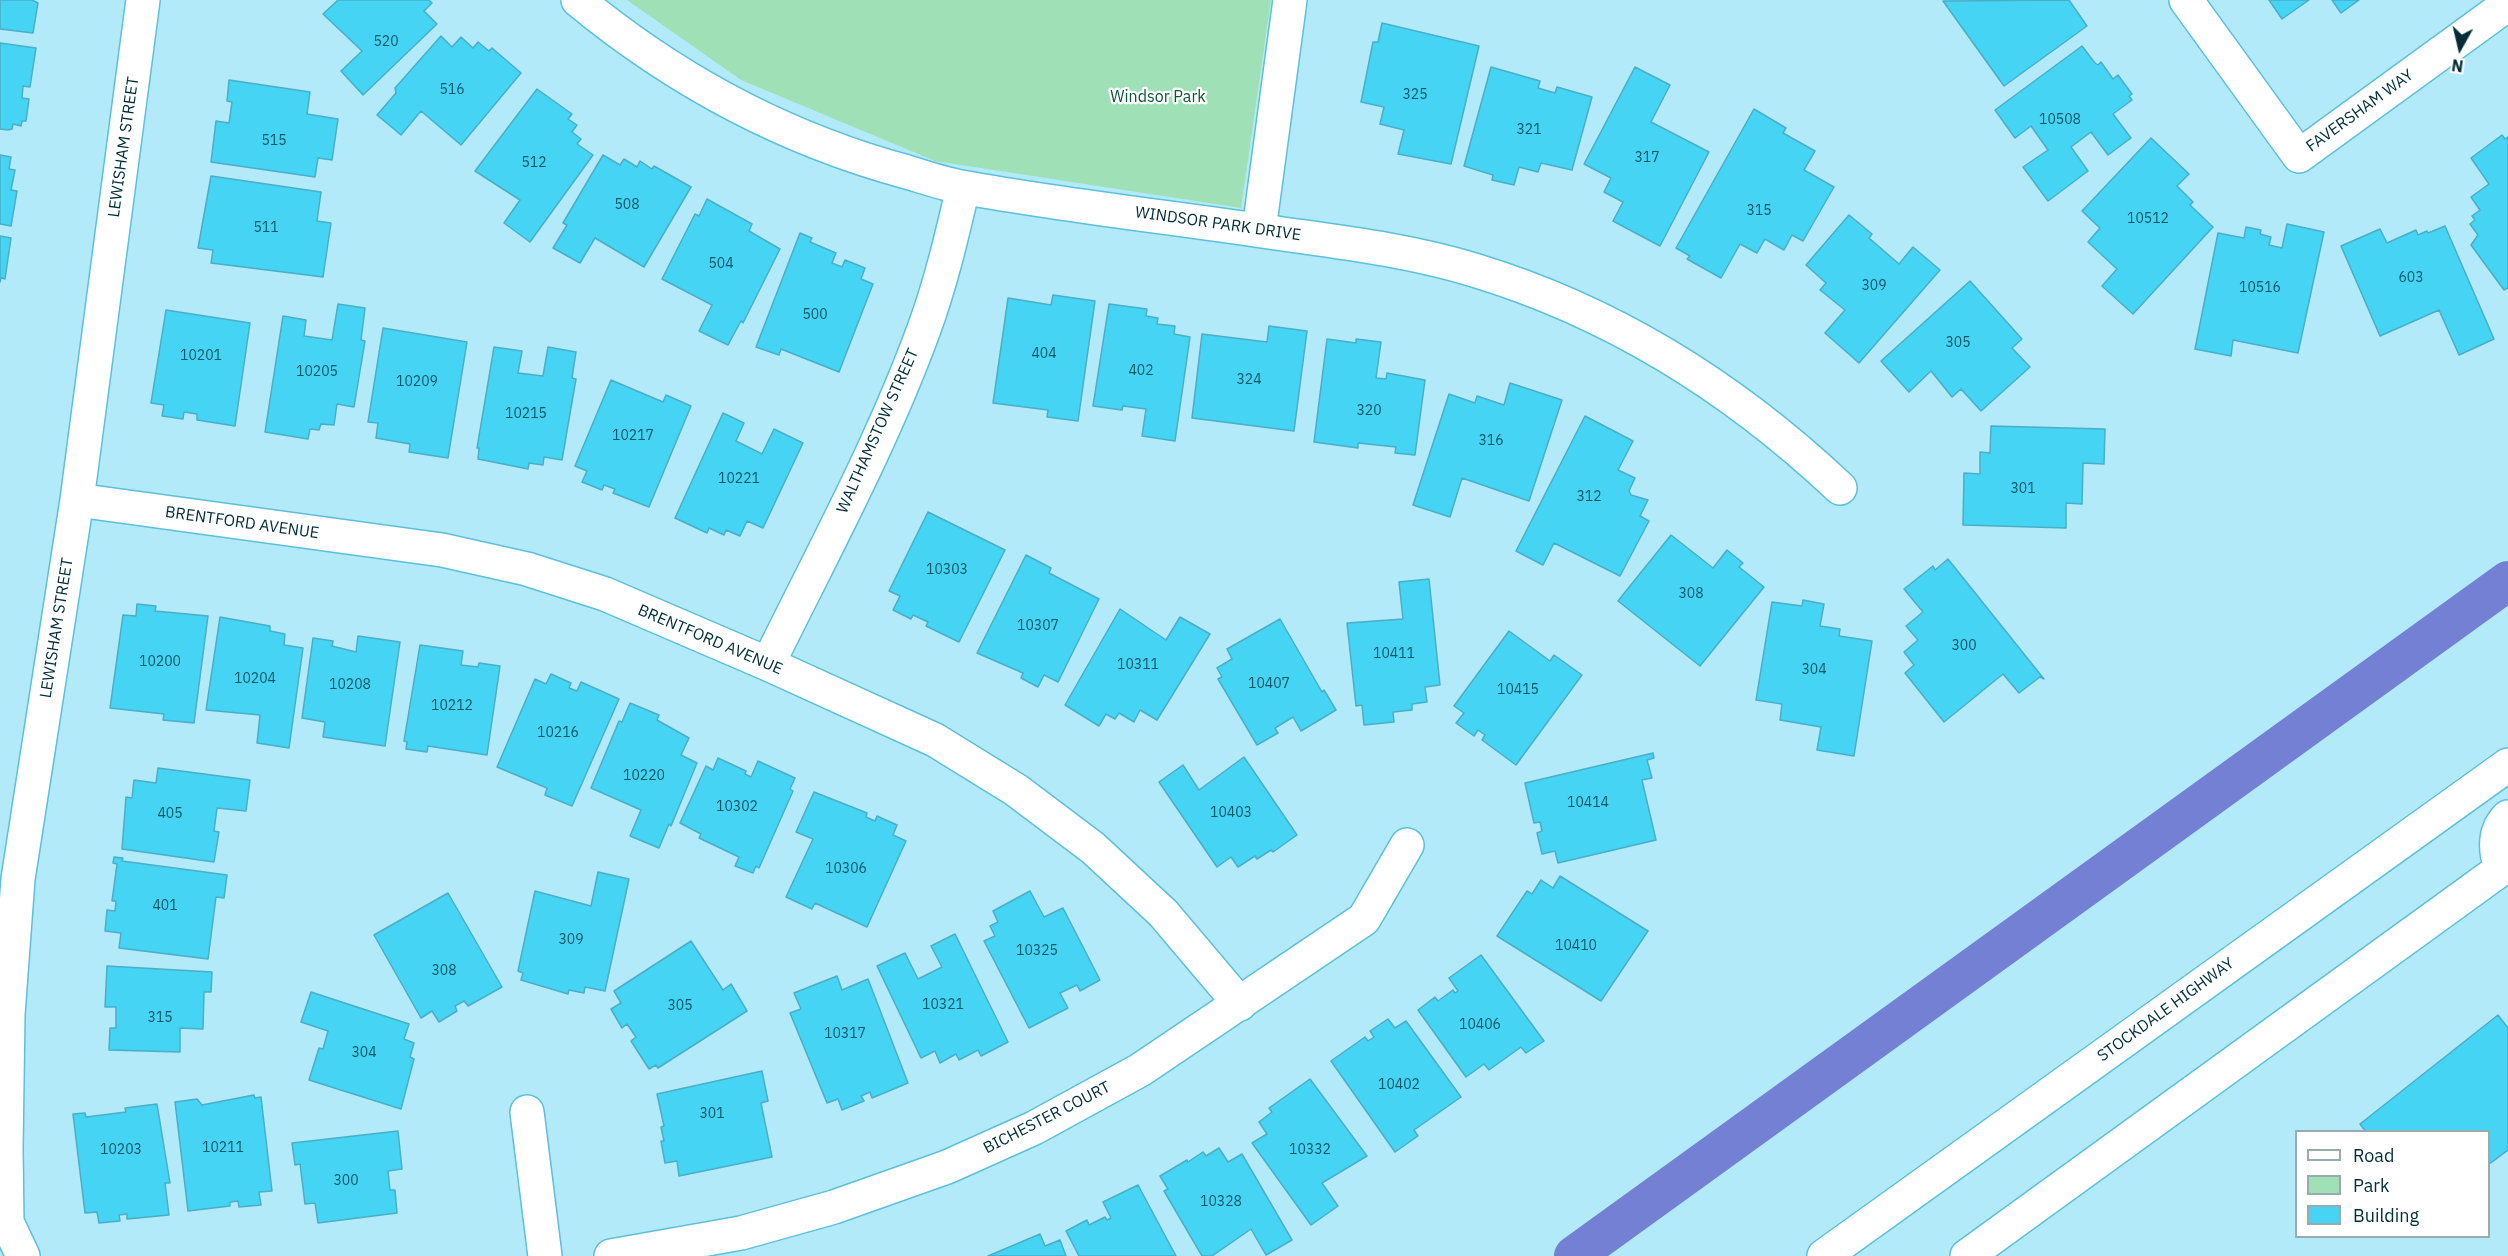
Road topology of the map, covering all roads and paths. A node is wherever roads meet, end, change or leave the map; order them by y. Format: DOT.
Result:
graph roads {
  1 [pos="143,0"];
  2 [pos="578,0"];
  3 [pos="1290,0"];
  4 [pos="2186,0"];
  5 [pos="2508,4"];
  6 [pos="963,188"];
  7 [pos="1259,230"];
  8 [pos="1840,488"];
  9 [pos="77,500"];
  10 [pos="768,664"];
  11 [pos="2508,765"];
  12 [pos="2508,817"];
  13 [pos="1407,845"];
  14 [pos="2505,867"];
  15 [pos="1240,1004"];
  16 [pos="527,1112"];
  17 [pos="22,1256"];
  18 [pos="545,1256"];
  19 [pos="611,1256"];
  20 [pos="1824,1256"];
  21 [pos="1967,1256"];
  1 -- 9 [label="street, LEWISHAM STREET"];
  2 -- 6 [label="street, WINDSOR PARK DRIVE"];
  3 -- 7 [label="street"];
  4 -- 5 [label="street, FAVERSHAM WAY"];
  6 -- 7 [label="street, WINDSOR PARK DRIVE"];
  6 -- 10 [label="street, WALTHAMSTOW STREET"];
  7 -- 8 [label="street, WINDSOR PARK DRIVE"];
  9 -- 10 [label="street, BRENTFORD AVENUE"];
  9 -- 17 [label="street, LEWISHAM STREET"];
  10 -- 15 [label="street, BRENTFORD AVENUE"];
  11 -- 20 [label="street, STOCKDALE HIGHWAY"];
  12 -- 14 [label="street"];
  13 -- 15 [label="street, BICHESTER COURT"];
  14 -- 21 [label="street"];
  15 -- 19 [label="street, BICHESTER COURT"];
  16 -- 18 [label="street"];
}
